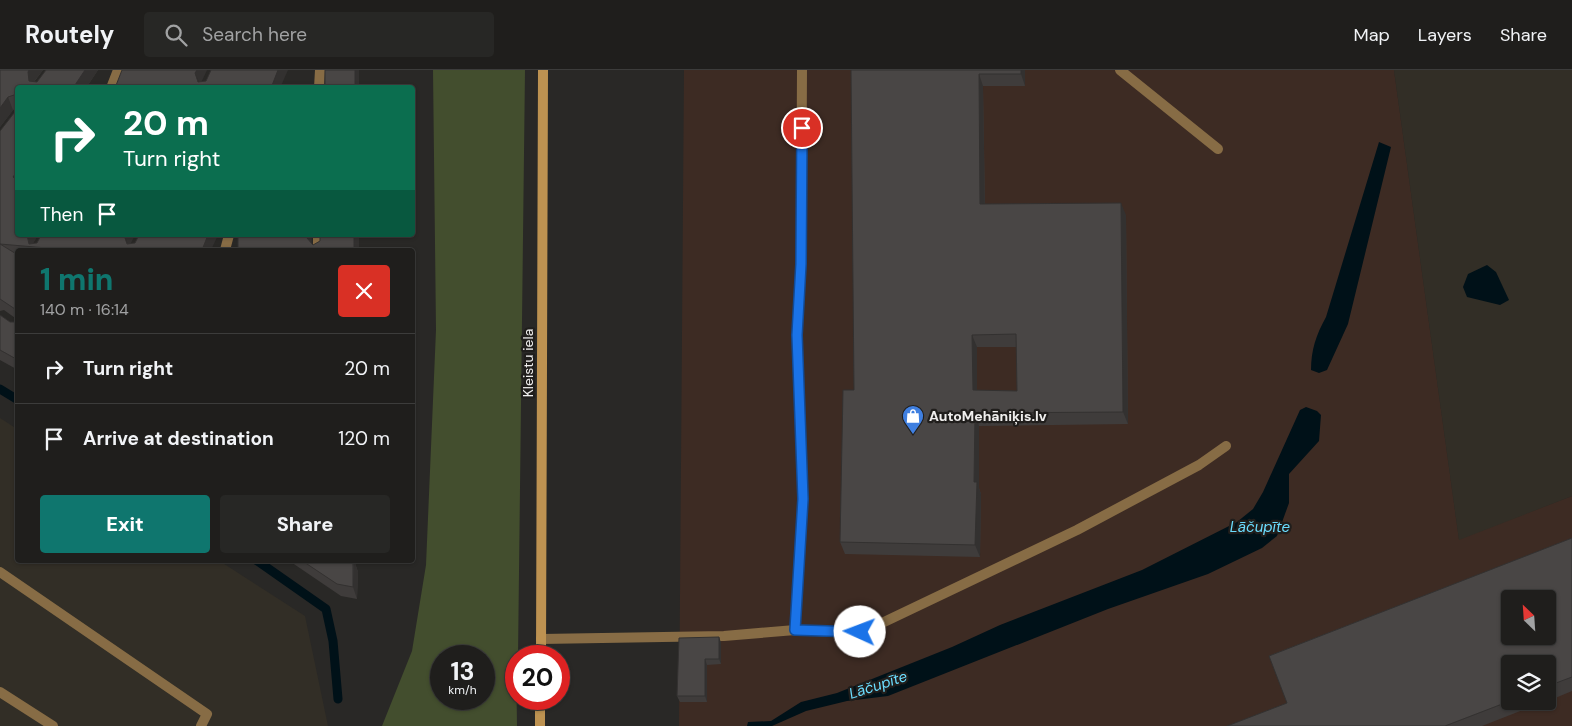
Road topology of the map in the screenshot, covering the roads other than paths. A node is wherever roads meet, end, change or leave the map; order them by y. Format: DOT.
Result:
graph roads {
  1 [pos="118,70"];
  2 [pos="543,70"];
  3 [pos="802,70"];
  4 [pos="1120,70"];
  5 [pos="112,85"];
  6 [pos="1218,149"];
  7 [pos="1226,446"];
  8 [pos="0,572"];
  9 [pos="795,630"];
  10 [pos="541,640"];
  11 [pos="541,645"];
  12 [pos="0,692"];
  13 [pos="540,710"];
  14 [pos="54,726"];
  15 [pos="201,726"];
  16 [pos="540,726"];
  1 -- 5 [label="lane"];
  2 -- 10 [label="main road, Kleistu iela"];
  3 -- 9 [label="lane"];
  4 -- 6 [label="lane"];
  7 -- 9 [label="lane"];
  8 -- 15 [label="lane"];
  9 -- 10 [label="lane"];
  10 -- 11 [label="main road, Kleistu iela"];
  12 -- 14 [label="lane"];
  13 -- 16 [label="main road"];
}
